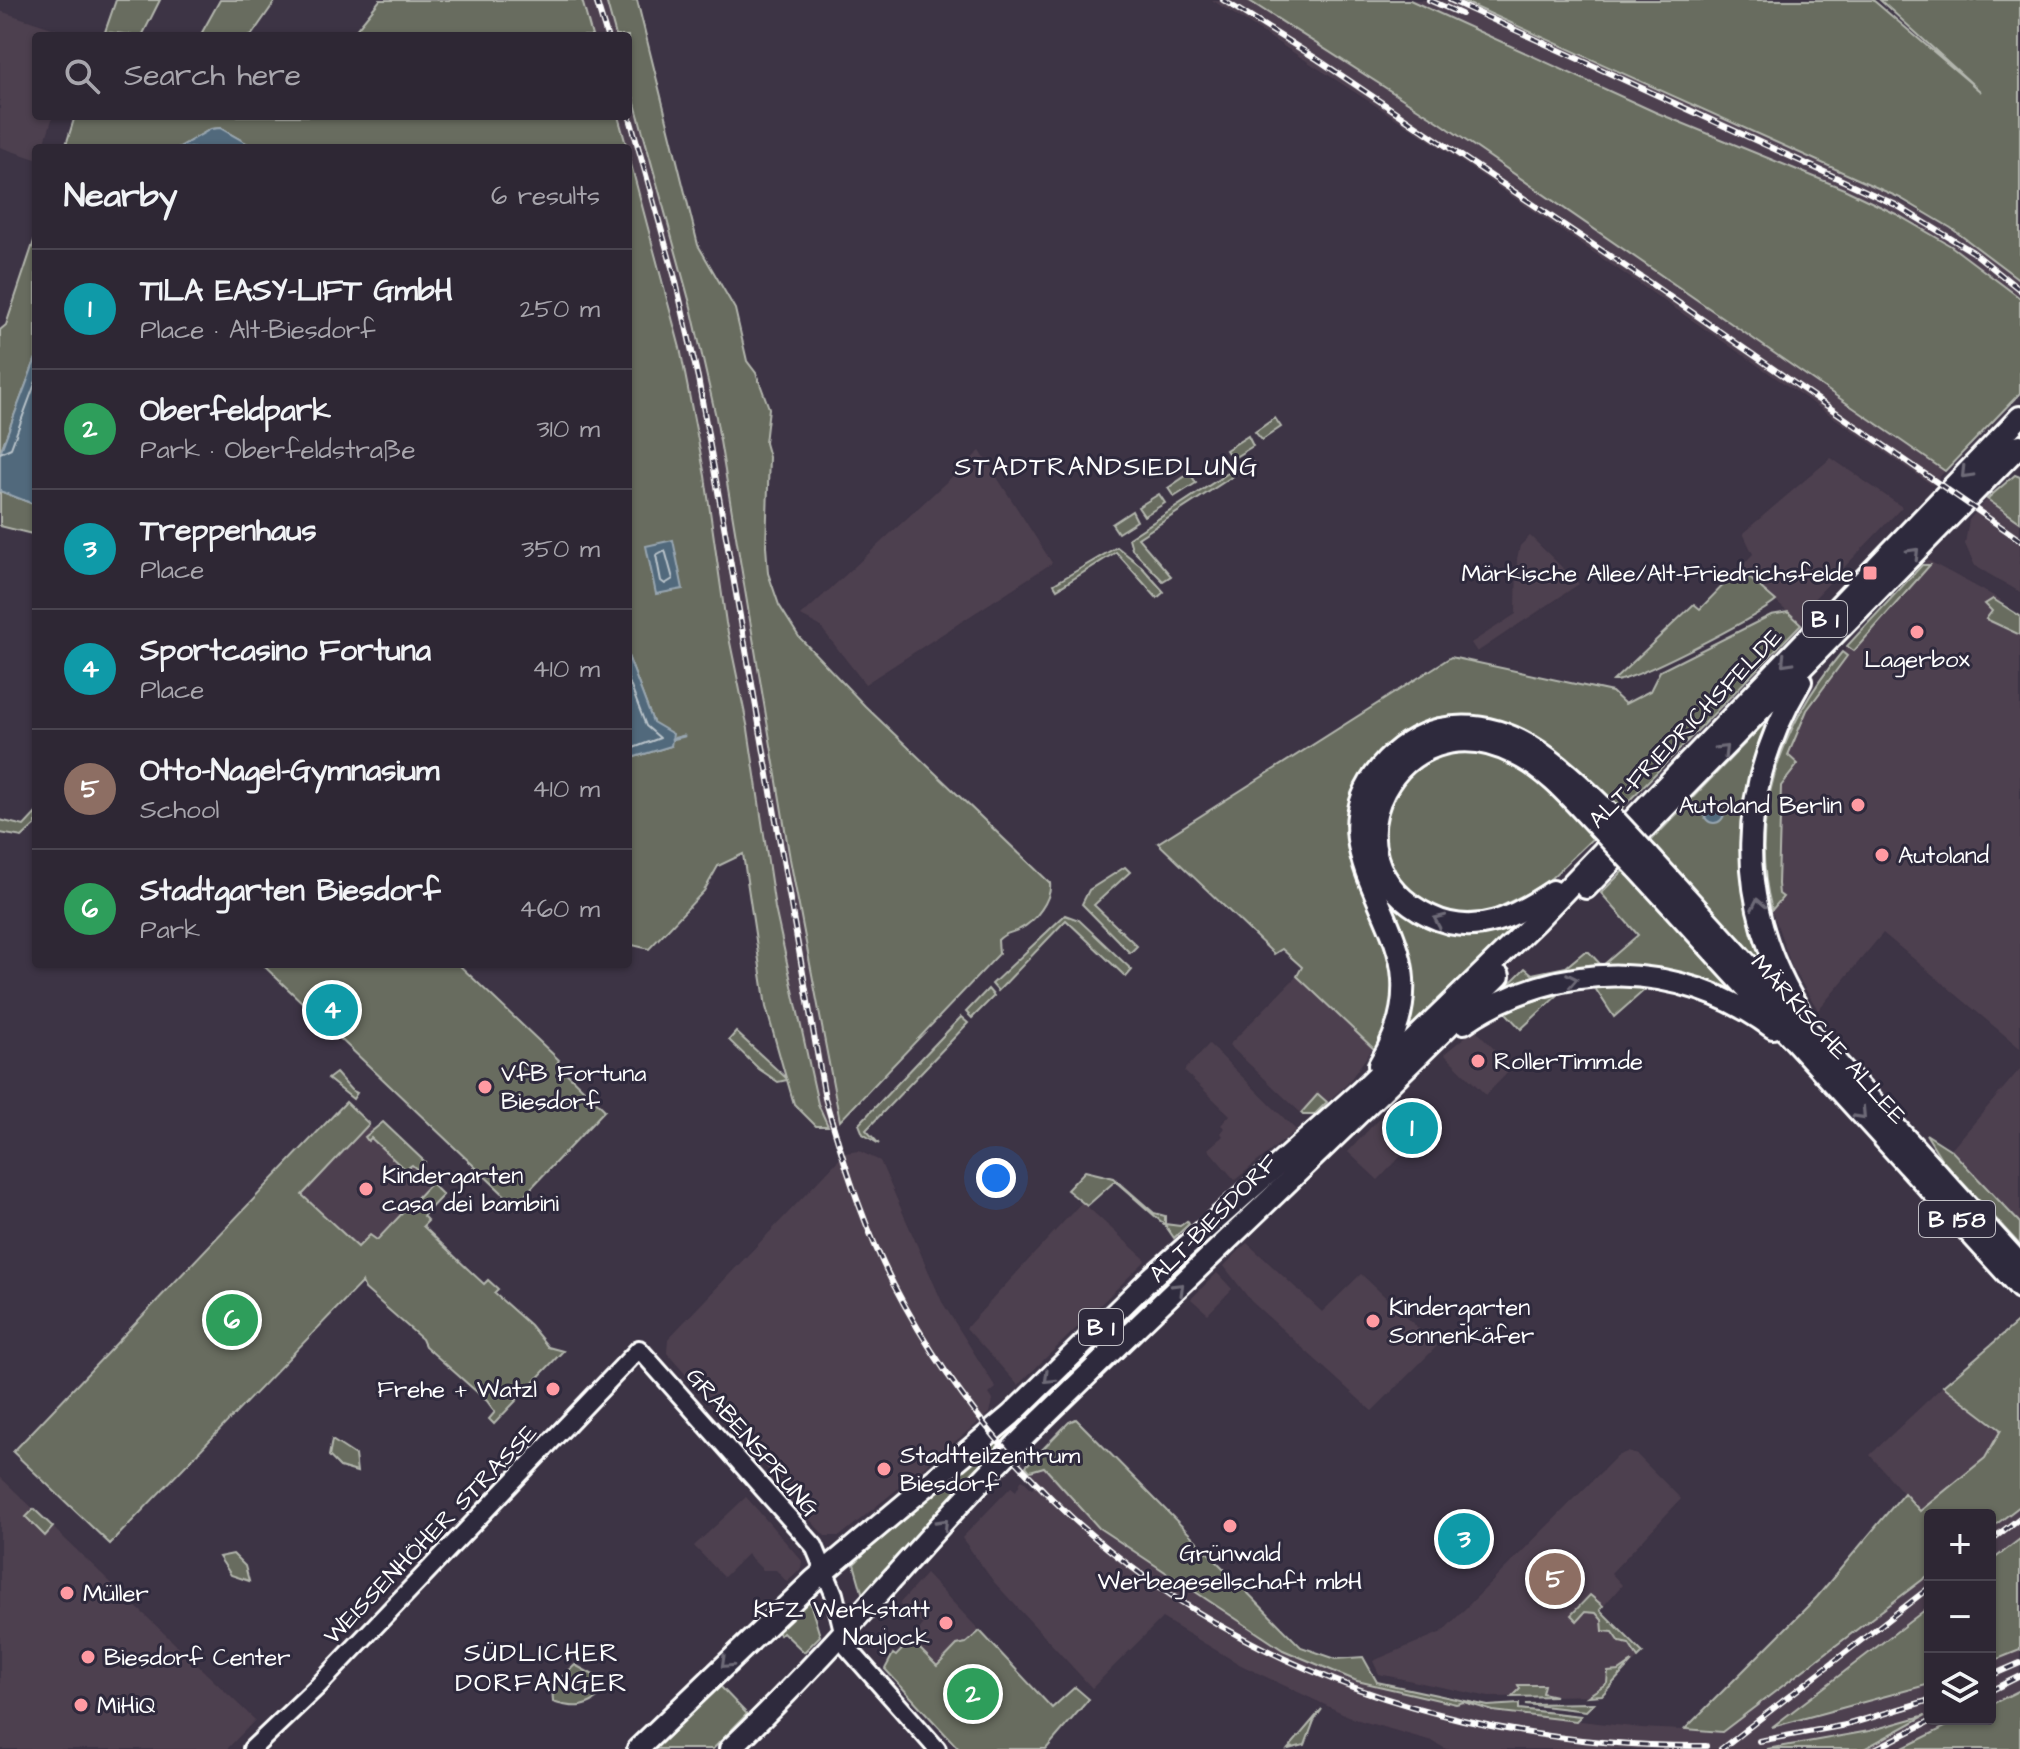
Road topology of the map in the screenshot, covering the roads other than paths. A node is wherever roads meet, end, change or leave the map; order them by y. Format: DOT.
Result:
graph roads {
  1 [pos="2020,417"];
  2 [pos="2020,445"];
  3 [pos="1819,651"];
  4 [pos="1604,821"];
  5 [pos="1629,845"];
  6 [pos="1643,862"];
  7 [pos="1588,867"];
  8 [pos="1429,1047"];
  9 [pos="1825,1050"];
  10 [pos="1824,1073"];
  11 [pos="1361,1091"];
  12 [pos="2019,1278"];
  13 [pos="639,1349"];
  14 [pos="825,1571"];
  15 [pos="842,1636"];
  16 [pos="252,1749"];
  17 [pos="638,1749"];
  18 [pos="730,1749"];
  19 [pos="937,1749"];
  1 -- 7 [label="main road, ALT-FRIEDRICHSFELDE / B 1, one-way"];
  3 -- 2 [label="main road, ALT-FRIEDRICHSFELDE / B 1, one-way"];
  5 -- 3 [label="main road, ALT-FRIEDRICHSFELDE / B 1, one-way"];
  9 -- 3 [label="main road, one-way"];
  4 -- 6 [label="main road, MÄRKISCHE ALLEE / B 158, bridge"];
  7 -- 4 [label="main road, one-way"];
  4 -- 11 [label="main road"];
  5 -- 8 [label="main road, ALT-BIESDORF / B 1"];
  6 -- 9 [label="main road, MÄRKISCHE ALLEE / B 158"];
  6 -- 10 [label="main road, MÄRKISCHE ALLEE / B 158"];
  7 -- 11 [label="main road, ALT-BIESDORF / B 1"];
  8 -- 10 [label="main road, one-way"];
  15 -- 8 [label="main road, ALT-BIESDORF / B 1, one-way"];
  9 -- 12 [label="main road, MÄRKISCHE ALLEE / B 158"];
  10 -- 12 [label="main road, MÄRKISCHE ALLEE / B 158, one-way"];
  11 -- 14 [label="main road, ALT-BIESDORF / B 1, one-way"];
  13 -- 14 [label="street, GRABENSPRUNG"];
  13 -- 16 [label="street, WEISSENHÖHER STRASSE"];
  14 -- 15 [label="street"];
  14 -- 17 [label="main road, ALT-BIESDORF / B 1, one-way"];
  15 -- 18 [label="main road, ALT-BIESDORF / B 1"];
  15 -- 19 [label="street"];
}
